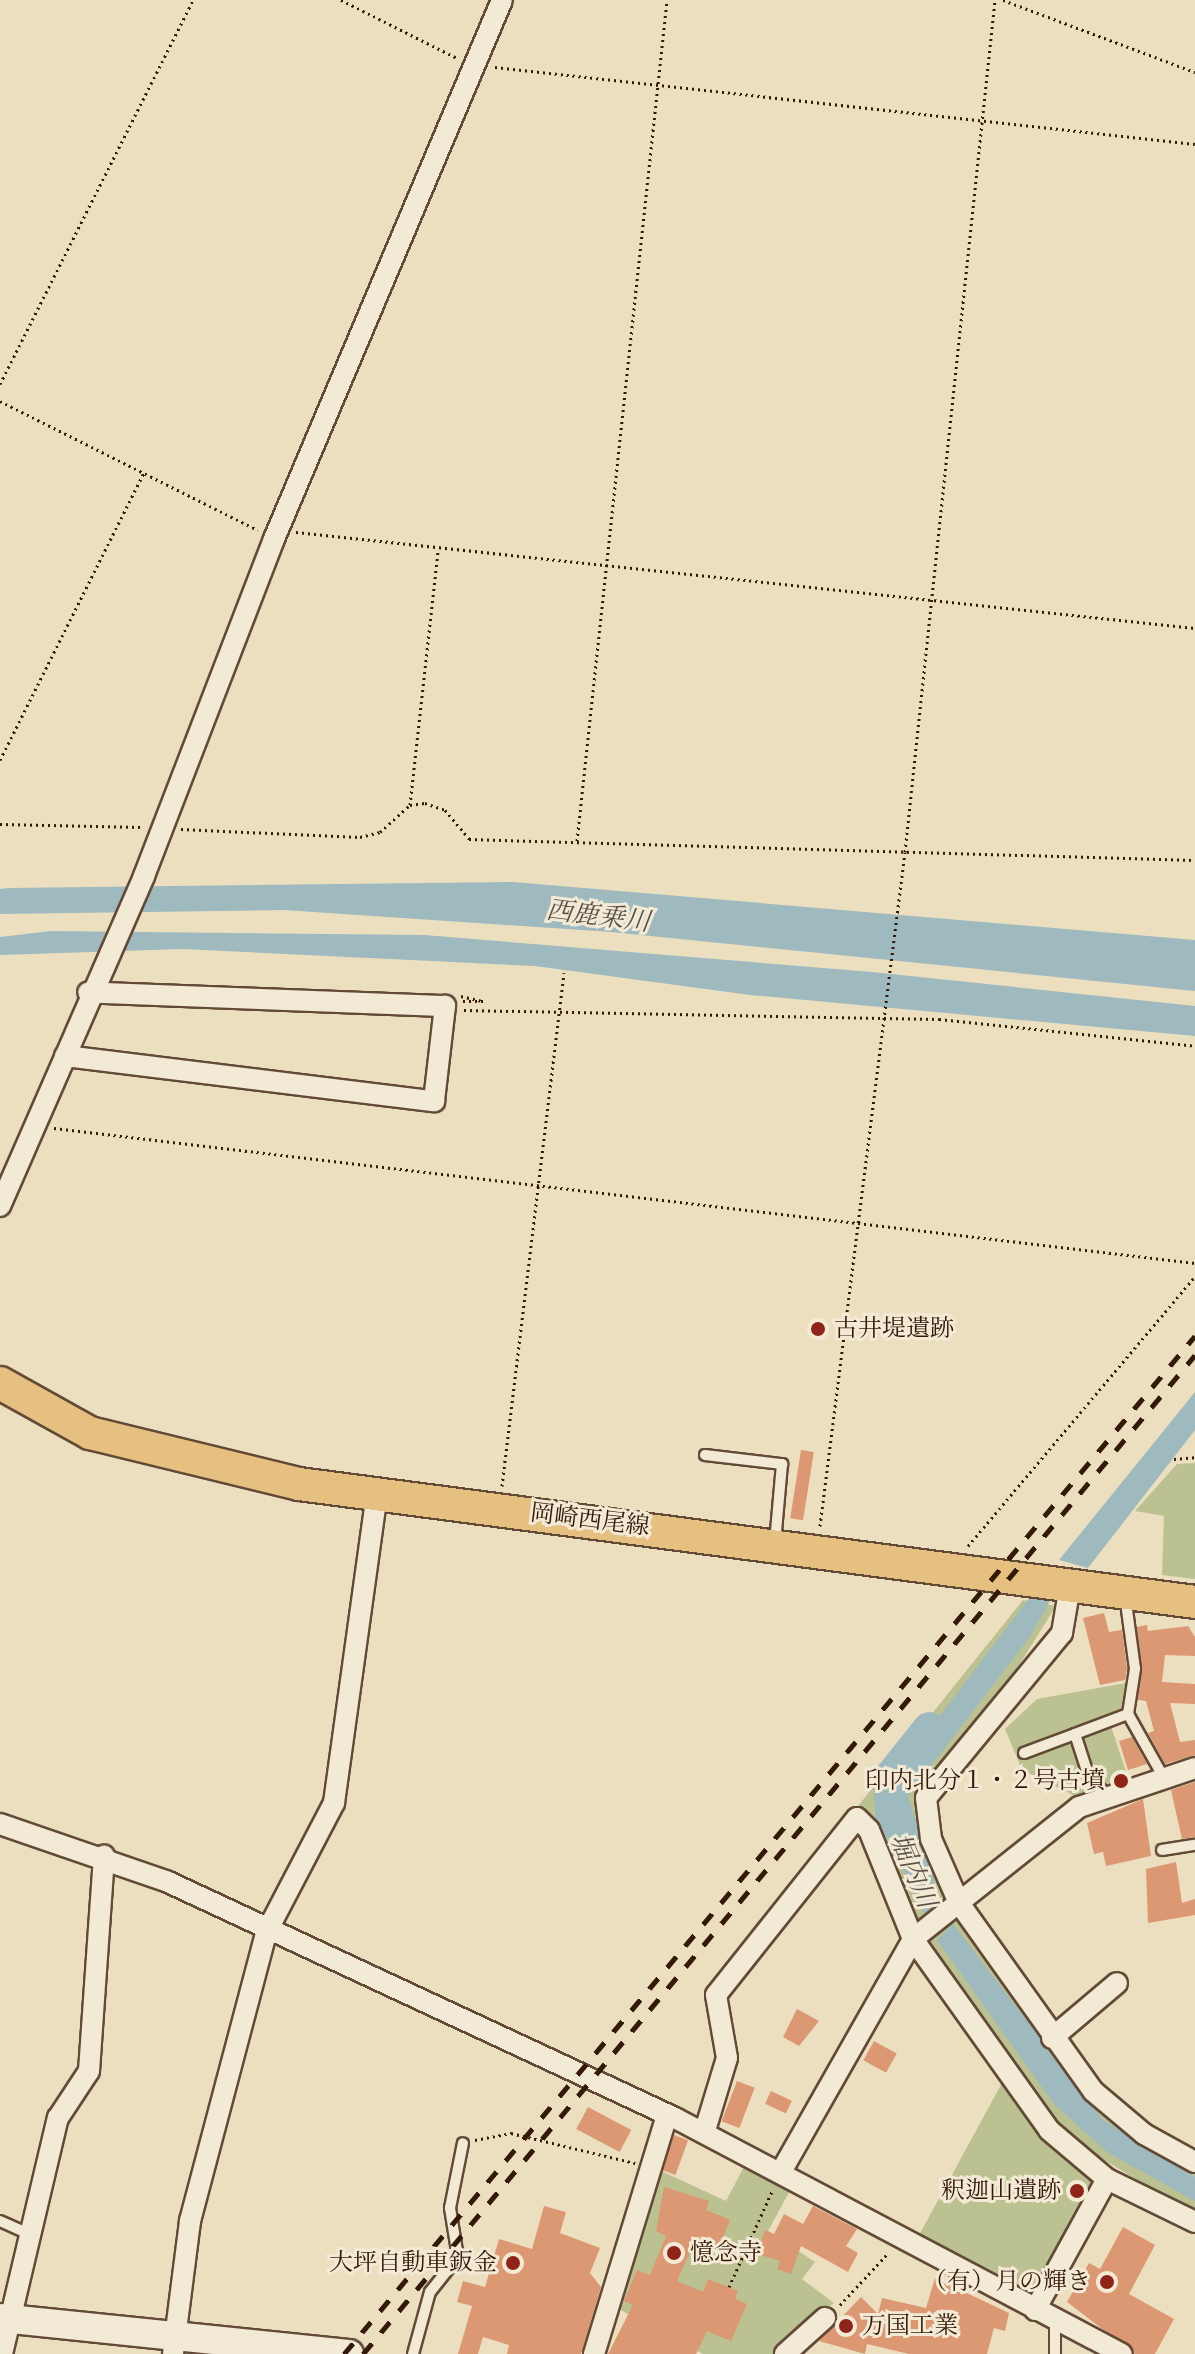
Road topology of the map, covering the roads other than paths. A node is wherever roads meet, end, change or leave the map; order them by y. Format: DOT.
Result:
graph roads {
  1 [pos="502,0"];
  2 [pos="88,992"];
  3 [pos="65,1056"];
  4 [pos="0,1206"];
  5 [pos="0,1383"];
  6 [pos="705,1455"];
  7 [pos="377,1492"];
  8 [pos="775,1544"];
  9 [pos="1055,1584"];
  10 [pos="1126,1593"];
  11 [pos="1195,1602"];
  12 [pos="1128,1714"];
  13 [pos="1075,1734"];
  14 [pos="1024,1753"];
  15 [pos="1195,1768"];
  16 [pos="1165,1780"];
  17 [pos="1110,1800"];
  18 [pos="0,1824"];
  19 [pos="1195,1845"];
  20 [pos="1162,1850"];
  21 [pos="104,1856"];
  22 [pos="959,1903"];
  23 [pos="266,1933"];
  24 [pos="913,1939"];
  25 [pos="1117,1983"];
  26 [pos="1052,2038"];
  27 [pos="667,2115"];
  28 [pos="706,2127"];
  29 [pos="463,2143"];
  30 [pos="1195,2162"];
  31 [pos="782,2170"];
  32 [pos="1107,2179"];
  33 [pos="0,2221"];
  34 [pos="1195,2222"];
  35 [pos="31,2235"];
  36 [pos="1035,2310"];
  37 [pos="825,2318"];
  38 [pos="2,2319"];
  39 [pos="1055,2320"];
  40 [pos="174,2344"];
  41 [pos="2,2354"];
  42 [pos="349,2354"];
  43 [pos="413,2354"];
  44 [pos="594,2354"];
  45 [pos="785,2354"];
  46 [pos="1055,2354"];
  47 [pos="1122,2354"];
  1 -- 2 [label="street"];
  2 -- 3 [label="street"];
  2 -- 3 [label="street"];
  3 -- 4 [label="street"];
  5 -- 7 [label="main road, 岡崎西尾線"];
  6 -- 8 [label="lane"];
  7 -- 8 [label="main road, 岡崎西尾線"];
  7 -- 23 [label="street"];
  8 -- 9 [label="main road, 岡崎西尾線"];
  9 -- 10 [label="main road, 岡崎西尾線"];
  9 -- 22 [label="street"];
  10 -- 11 [label="main road, 岡崎西尾線"];
  10 -- 12 [label="lane"];
  12 -- 13 [label="lane"];
  12 -- 16 [label="lane"];
  13 -- 14 [label="lane"];
  13 -- 17 [label="lane"];
  15 -- 16 [label="street"];
  16 -- 17 [label="street"];
  17 -- 22 [label="street"];
  18 -- 21 [label="street"];
  19 -- 20 [label="lane"];
  21 -- 23 [label="street"];
  21 -- 35 [label="street"];
  22 -- 24 [label="street"];
  22 -- 26 [label="street"];
  23 -- 27 [label="street"];
  23 -- 40 [label="street"];
  24 -- 28 [label="street"];
  24 -- 31 [label="street"];
  24 -- 32 [label="street"];
  25 -- 26 [label="street"];
  26 -- 30 [label="street"];
  27 -- 31 [label="street"];
  27 -- 44 [label="street"];
  29 -- 43 [label="lane"];
  31 -- 36 [label="street"];
  32 -- 34 [label="street"];
  32 -- 36 [label="street"];
  33 -- 35 [label="lane"];
  35 -- 38 [label="street"];
  36 -- 39 [label="street"];
  37 -- 45 [label="street"];
  38 -- 40 [label="main road"];
  38 -- 41 [label="street"];
  39 -- 46 [label="lane"];
  39 -- 47 [label="street"];
  40 -- 42 [label="main road"];
}
